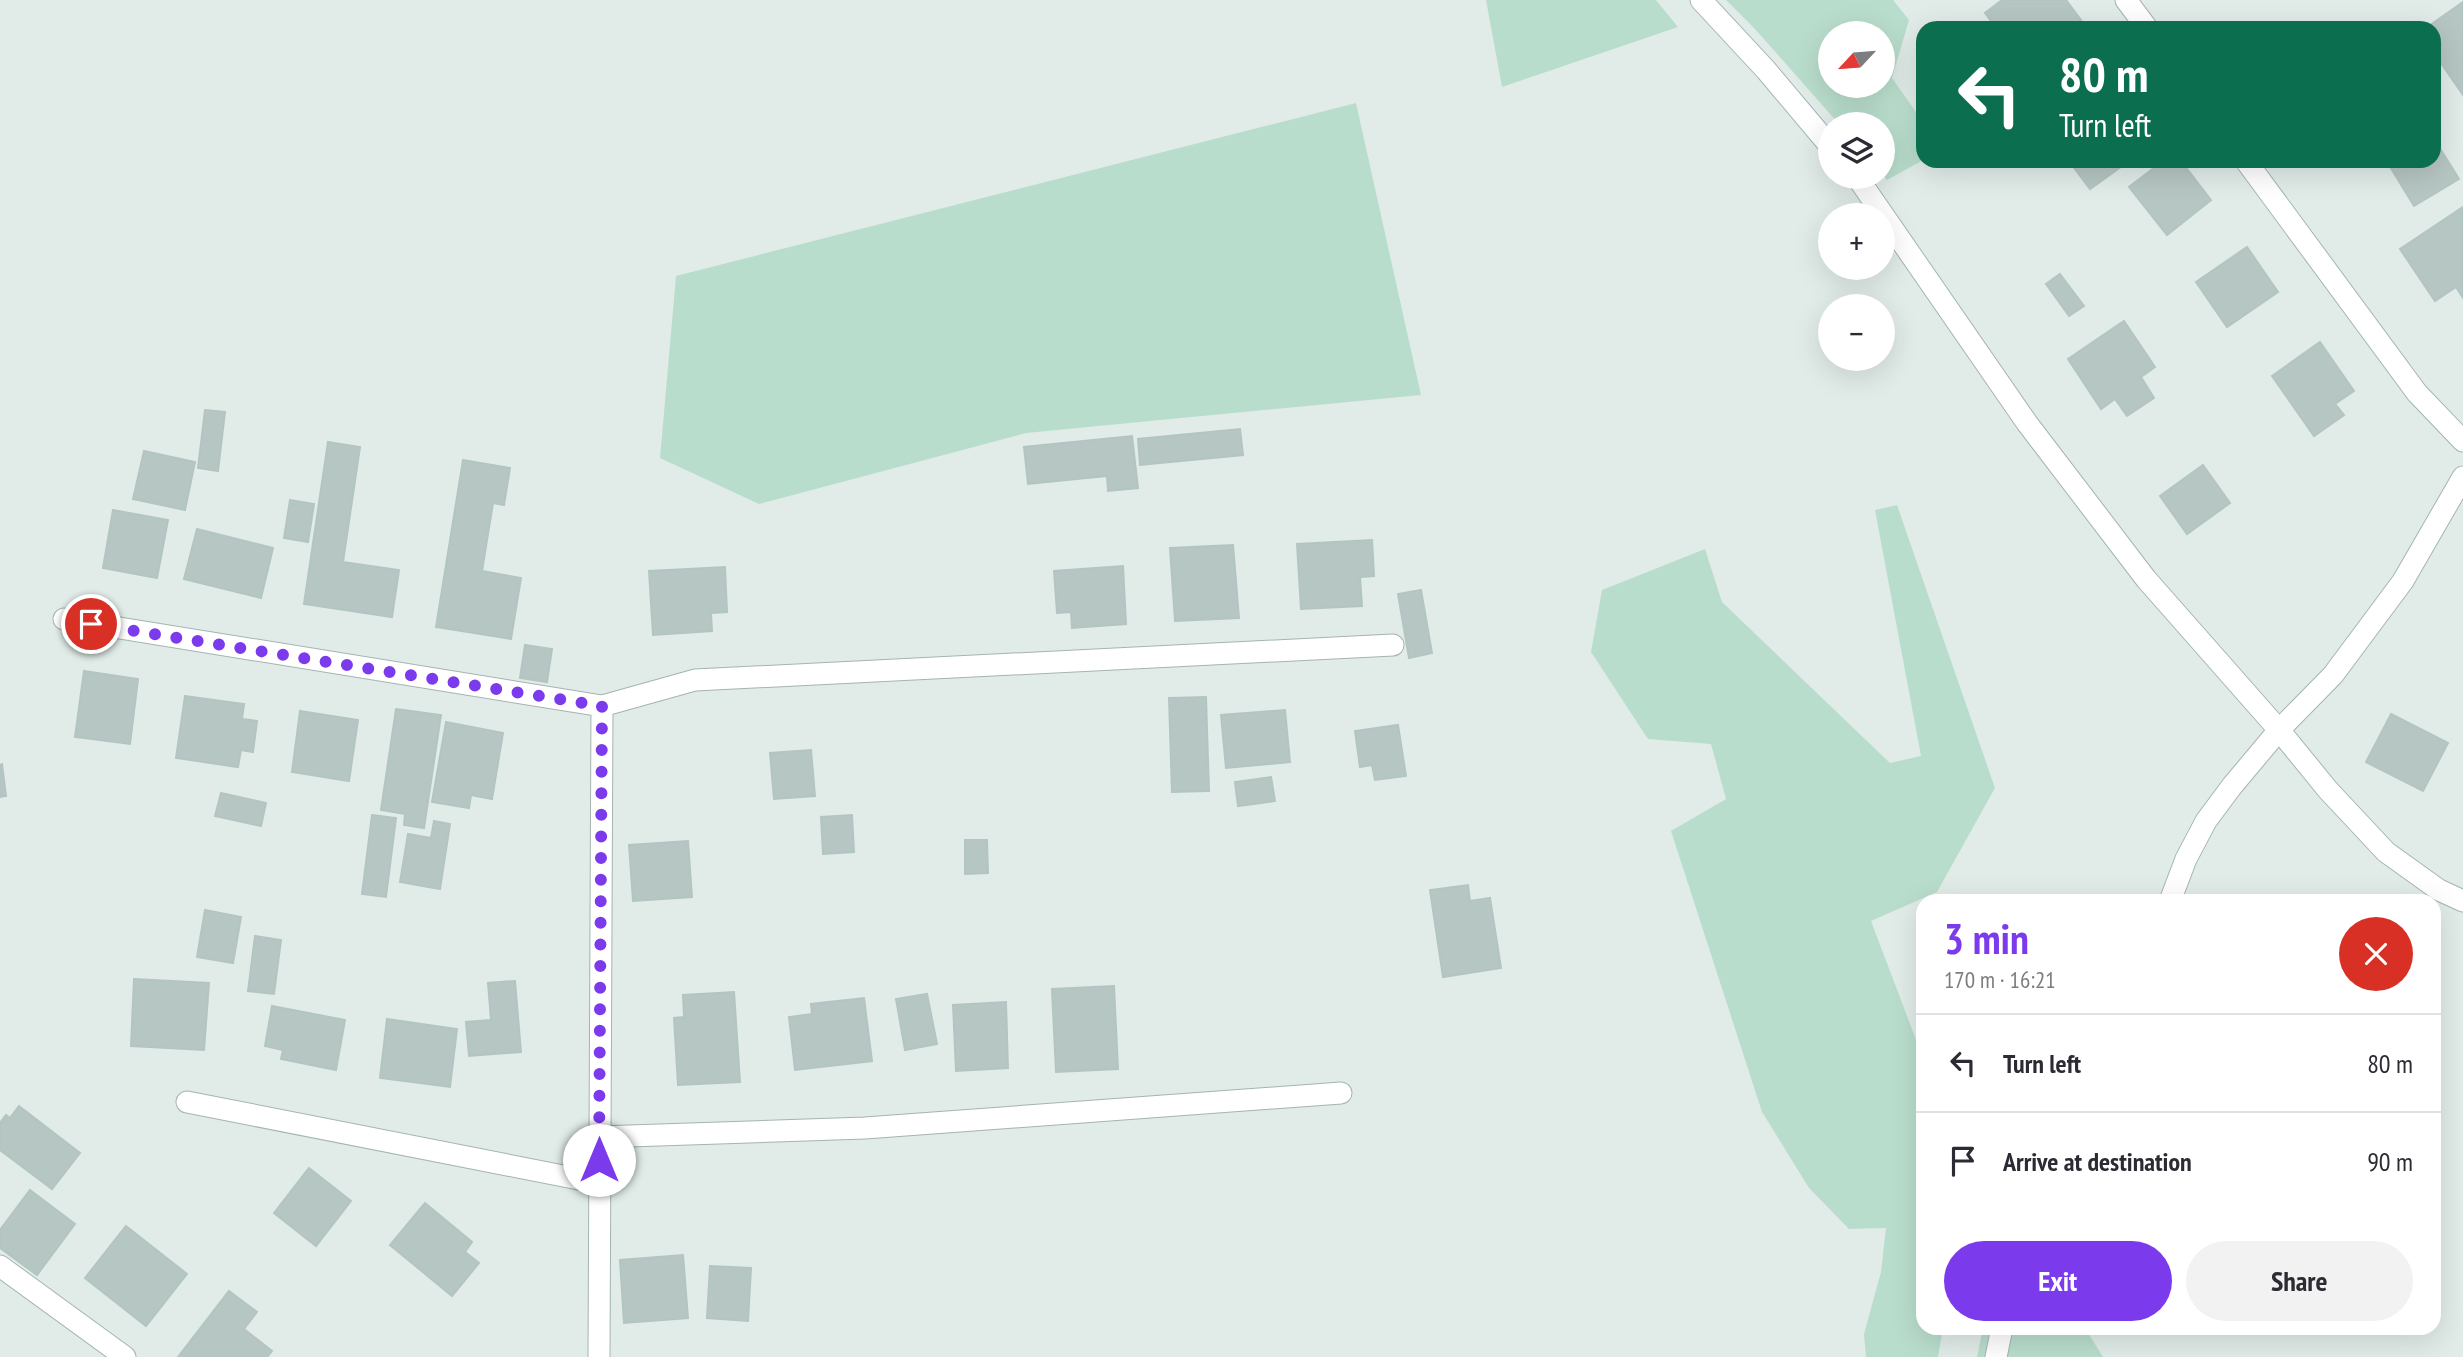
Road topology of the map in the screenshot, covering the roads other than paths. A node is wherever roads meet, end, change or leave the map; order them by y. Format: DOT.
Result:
graph roads {
  1 [pos="1701,0"];
  2 [pos="2126,0"];
  3 [pos="2142,21"];
  4 [pos="1818,132"];
  5 [pos="2251,168"];
  6 [pos="1865,189"];
  7 [pos="2463,441"];
  8 [pos="2463,477"];
  9 [pos="64,619"];
  10 [pos="1393,645"];
  11 [pos="602,706"];
  12 [pos="2279,730"];
  13 [pos="2173,894"];
  14 [pos="2463,901"];
  15 [pos="1341,1093"];
  16 [pos="187,1102"];
  17 [pos="599,1137"];
  18 [pos="599,1183"];
  19 [pos="0,1266"];
  20 [pos="2001,1335"];
  21 [pos="125,1357"];
  22 [pos="599,1357"];
  23 [pos="1996,1357"];
  1 -- 4 [label="street"];
  2 -- 3 [label="street"];
  5 -- 7 [label="street"];
  6 -- 12 [label="street"];
  8 -- 12 [label="street"];
  9 -- 11 [label="street"];
  10 -- 11 [label="street"];
  11 -- 17 [label="street"];
  12 -- 13 [label="street"];
  12 -- 14 [label="street"];
  15 -- 17 [label="street"];
  16 -- 18 [label="street"];
  17 -- 18 [label="street"];
  18 -- 22 [label="street"];
  19 -- 21 [label="street"];
  20 -- 23 [label="street"];
}
